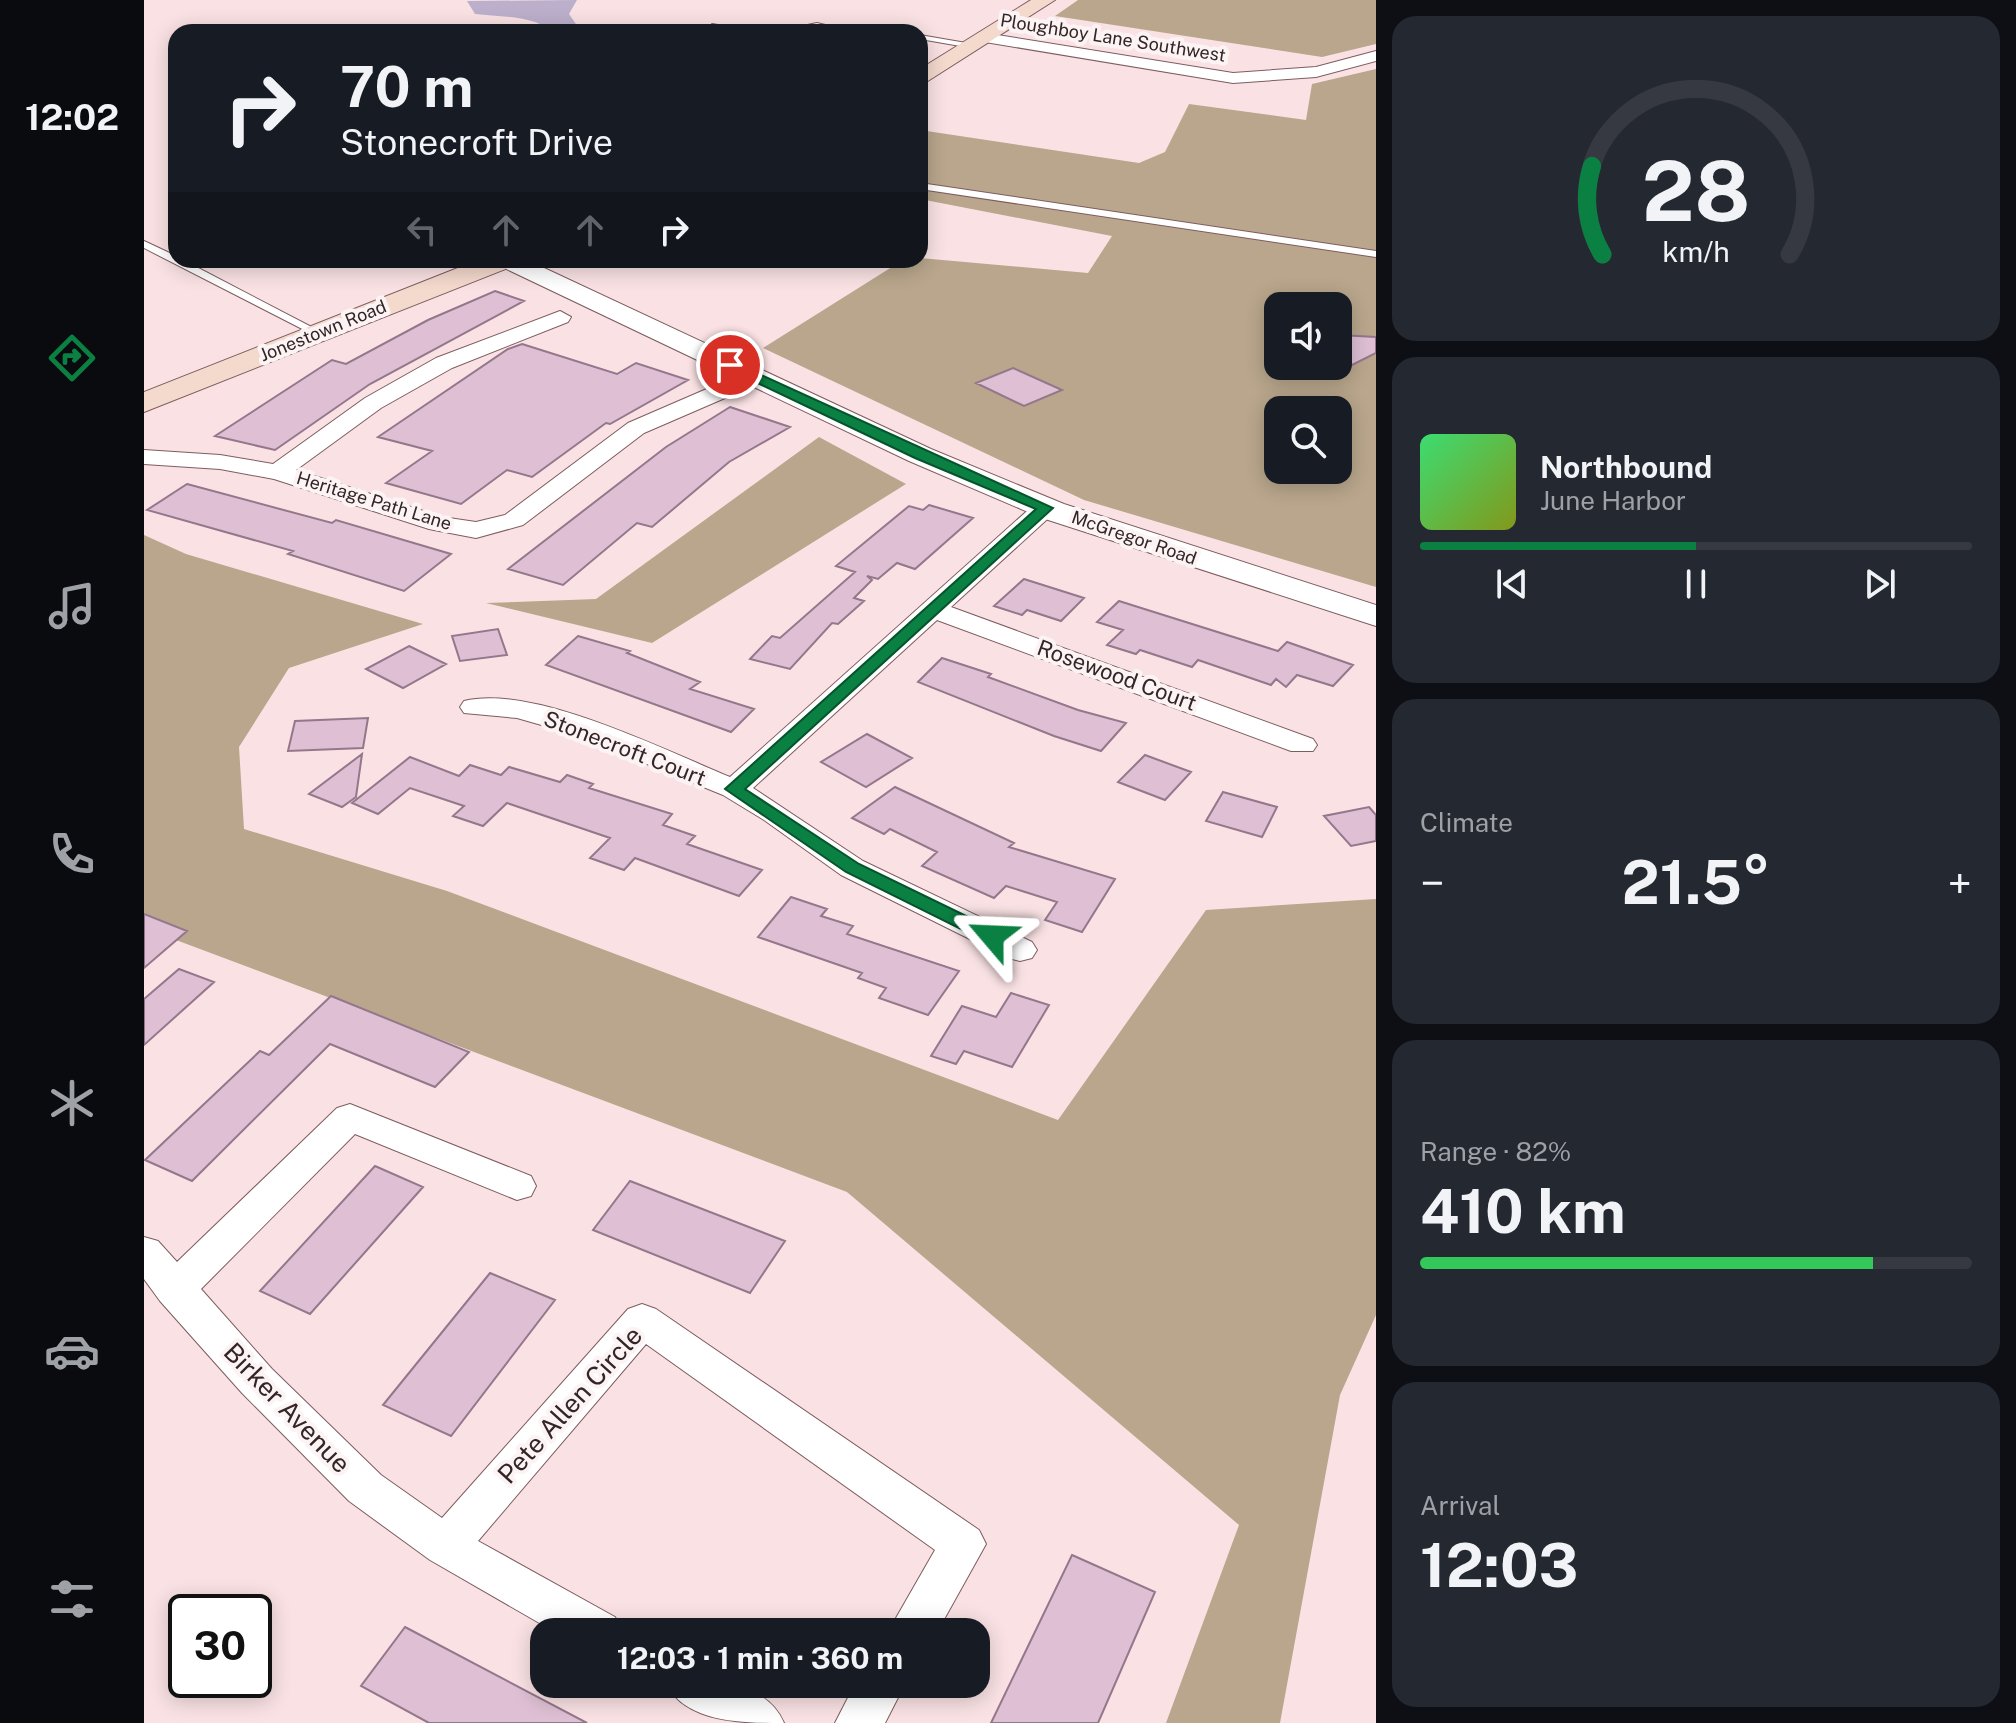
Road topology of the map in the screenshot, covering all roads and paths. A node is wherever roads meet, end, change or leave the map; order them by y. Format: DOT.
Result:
graph roads {
  1 [pos="1045,0"];
  2 [pos="928,38"];
  3 [pos="978,42"];
  4 [pos="1376,56"];
  5 [pos="928,69"];
  6 [pos="928,187"];
  7 [pos="144,244"];
  8 [pos="1376,254"];
  9 [pos="168,256"];
  10 [pos="191,268"];
  11 [pos="485,268"];
  12 [pos="522,268"];
  13 [pos="560,317"];
  14 [pos="318,333"];
  15 [pos="754,377"];
  16 [pos="144,403"];
  17 [pos="144,457"];
  18 [pos="278,472"];
  19 [pos="1045,508"];
  20 [pos="932,609"];
  21 [pos="1376,616"];
  22 [pos="474,707"];
  23 [pos="1302,745"];
  24 [pos="734,789"];
  25 [pos="1020,950"];
  26 [pos="517,1186"];
  27 [pos="144,1252"];
  28 [pos="174,1290"];
  29 [pos="446,1546"];
  30 [pos="573,1618"];
  31 [pos="920,1618"];
  32 [pos="715,1698"];
  33 [pos="873,1698"];
  34 [pos="760,1723"];
  35 [pos="859,1723"];
  1 -- 3 [label="main road"];
  2 -- 3 [label="lane"];
  3 -- 4 [label="street, Ploughboy Lane Southwest"];
  3 -- 5 [label="main road"];
  6 -- 8 [label="lane"];
  7 -- 9 [label="lane"];
  10 -- 14 [label="lane"];
  11 -- 14 [label="main road, Jonestown Road"];
  12 -- 15 [label="street, McGregor Road"];
  13 -- 18 [label="street"];
  14 -- 16 [label="main road, Jonestown Road"];
  15 -- 18 [label="street, Heritage Path Lane"];
  15 -- 19 [label="street, McGregor Road"];
  17 -- 18 [label="street, Heritage Path Lane"];
  19 -- 20 [label="street"];
  19 -- 21 [label="street, McGregor Road"];
  20 -- 23 [label="street, Rosewood Court"];
  20 -- 24 [label="street"];
  22 -- 24 [label="street, Stonecroft Court"];
  24 -- 25 [label="street, Stonecroft Court"];
  26 -- 28 [label="street"];
  27 -- 28 [label="street, Birker Avenue"];
  28 -- 29 [label="street, Birker Avenue"];
  29 -- 30 [label="street"];
  29 -- 31 [label="street, Pete Allen Circle"];
  32 -- 34 [label="street"];
  33 -- 35 [label="street"];
}
